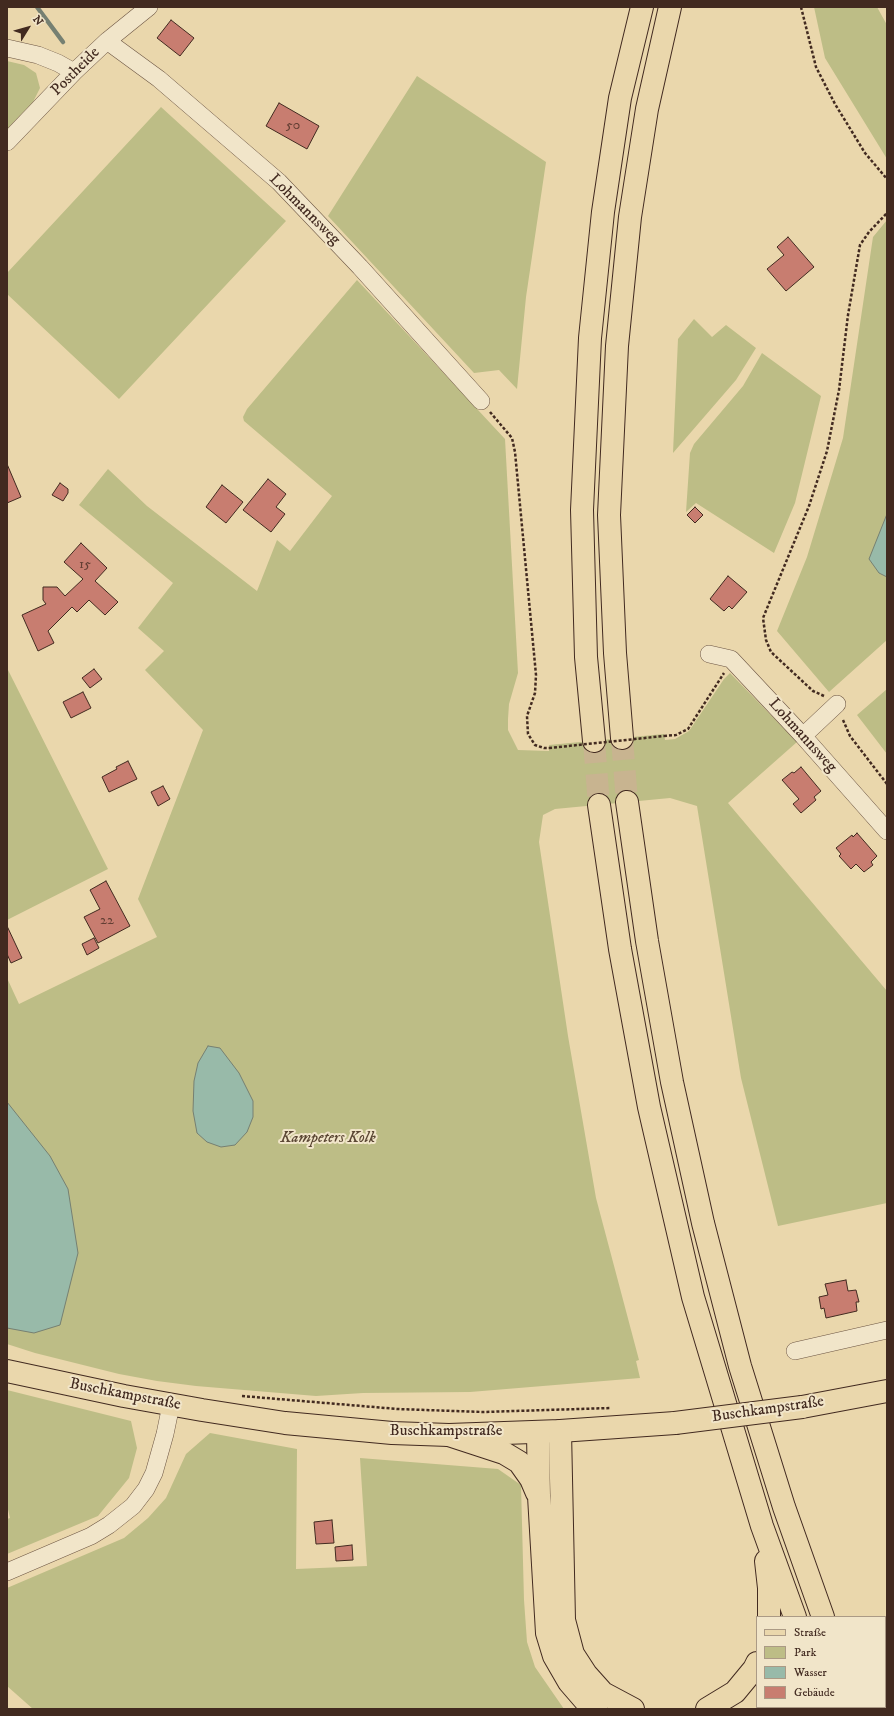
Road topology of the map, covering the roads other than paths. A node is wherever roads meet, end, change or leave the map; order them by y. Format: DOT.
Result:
graph roads {
  1 [pos="149,7"];
  2 [pos="642,7"];
  3 [pos="670,7"];
  4 [pos="107,41"];
  5 [pos="7,48"];
  6 [pos="74,72"];
  7 [pos="7,142"];
  8 [pos="481,401"];
  9 [pos="709,654"];
  10 [pos="837,704"];
  11 [pos="803,736"];
  12 [pos="622,738"];
  13 [pos="594,741"];
  14 [pos="627,802"];
  15 [pos="600,805"];
  16 [pos="887,831"];
  17 [pos="887,1330"];
  18 [pos="796,1351"];
  19 [pos="7,1371"];
  20 [pos="887,1391"];
  21 [pos="171,1405"];
  22 [pos="538,1432"];
  23 [pos="560,1432"];
  24 [pos="449,1435"];
  25 [pos="539,1496"];
  26 [pos="784,1507"];
  27 [pos="762,1526"];
  28 [pos="7,1572"];
  29 [pos="769,1616"];
  30 [pos="795,1616"];
  31 [pos="824,1616"];
  32 [pos="837,1616"];
  33 [pos="756,1664"];
  34 [pos="596,1709"];
  35 [pos="633,1709"];
  36 [pos="707,1709"];
  1 -- 4 [label="street, Postheide"];
  2 -- 13 [label="main road"];
  3 -- 12 [label="main road"];
  4 -- 6 [label="street, Postheide"];
  4 -- 8 [label="street, Lohmannsweg"];
  5 -- 6 [label="street"];
  6 -- 7 [label="street, Postheide"];
  9 -- 11 [label="street, Lohmannsweg"];
  10 -- 11 [label="street"];
  11 -- 16 [label="street, Lohmannsweg"];
  14 -- 26 [label="main road"];
  15 -- 27 [label="main road"];
  17 -- 18 [label="street"];
  19 -- 21 [label="main road, Buschkampstraße"];
  20 -- 23 [label="main road, Buschkampstraße, bridge"];
  21 -- 24 [label="main road, Buschkampstraße"];
  21 -- 28 [label="street"];
  22 -- 23 [label="main road, Buschkampstraße"];
  22 -- 24 [label="main road, Buschkampstraße"];
  22 -- 25 [label="main road"];
  23 -- 35 [label="main road"];
  24 -- 25 [label="main road"];
  25 -- 34 [label="main road"];
  26 -- 31 [label="main road"];
  26 -- 32 [label="main road"];
  27 -- 29 [label="main road"];
  27 -- 30 [label="main road"];
  33 -- 36 [label="main road"];
}
